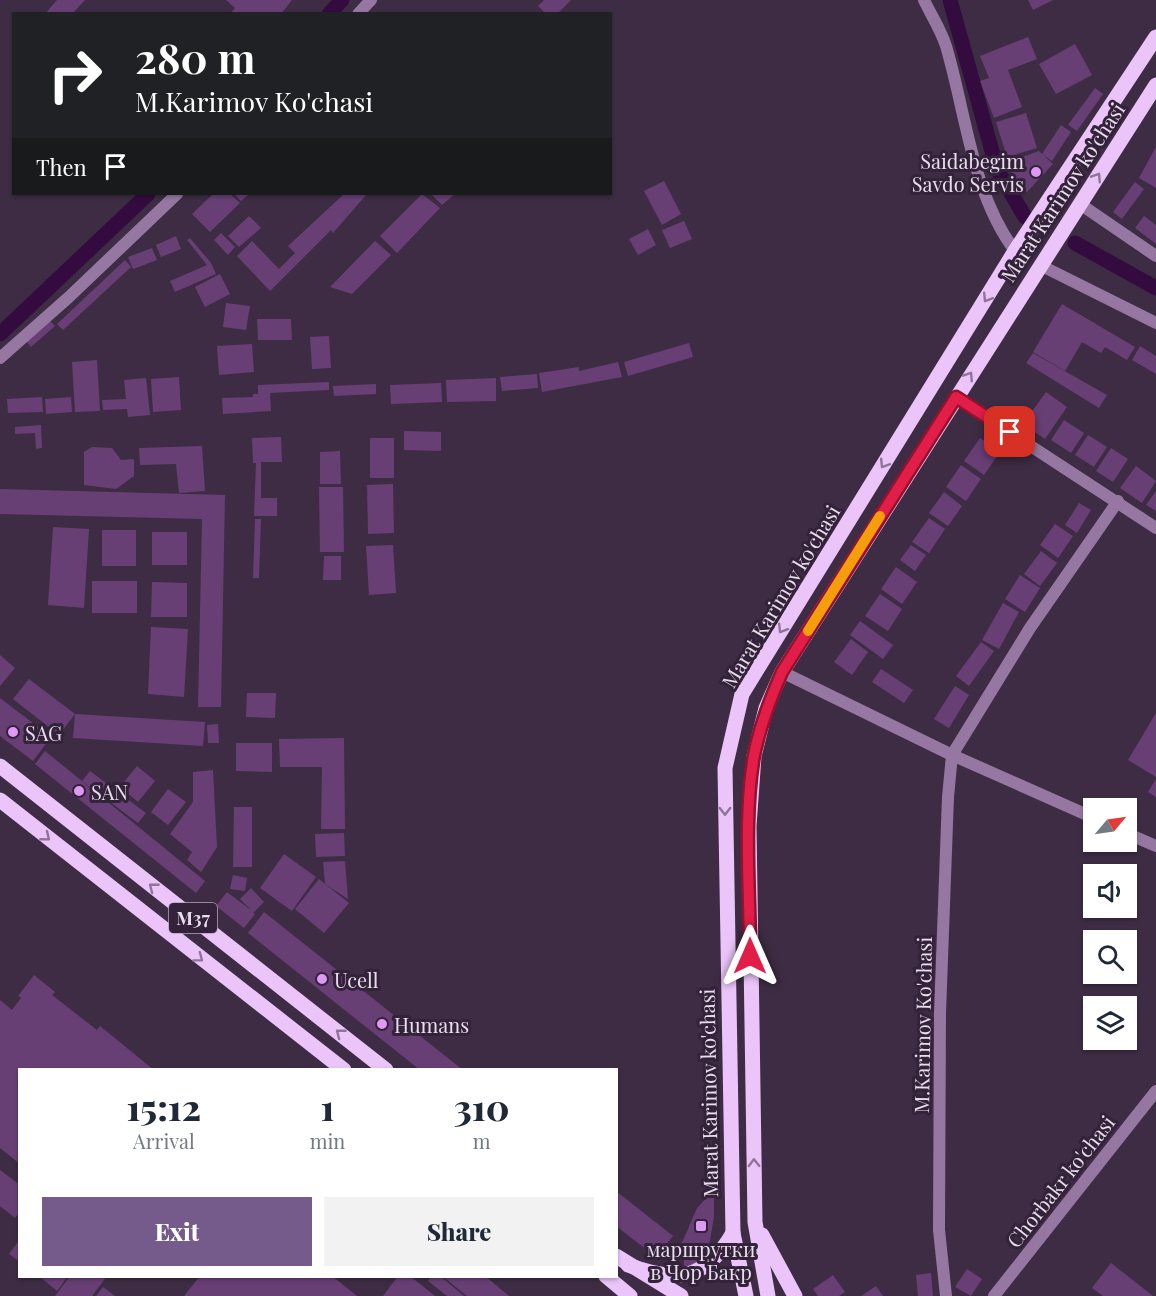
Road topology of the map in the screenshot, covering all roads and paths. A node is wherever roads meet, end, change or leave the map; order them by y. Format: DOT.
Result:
graph roads {
  1 [pos="371,0"];
  2 [pos="924,0"];
  3 [pos="360,12"];
  4 [pos="1156,37"];
  5 [pos="1156,84"];
  6 [pos="176,195"];
  7 [pos="1080,204"];
  8 [pos="1015,251"];
  9 [pos="1156,256"];
  10 [pos="1040,265"];
  11 [pos="1156,323"];
  12 [pos="0,358"];
  13 [pos="956,397"];
  14 [pos="1118,501"];
  15 [pos="1156,528"];
  16 [pos="782,672"];
  17 [pos="952,755"];
  18 [pos="0,766"];
  19 [pos="0,801"];
  20 [pos="1083,813"];
  21 [pos="1137,838"];
  22 [pos="1156,846"];
  23 [pos="341,1068"];
  24 [pos="383,1068"];
  25 [pos="1156,1091"];
  26 [pos="755,1222"];
  27 [pos="732,1233"];
  28 [pos="622,1260"];
  29 [pos="608,1278"];
  30 [pos="630,1296"];
  31 [pos="681,1296"];
  32 [pos="746,1296"];
  33 [pos="768,1296"];
  34 [pos="795,1296"];
  35 [pos="946,1296"];
  36 [pos="994,1296"];
  1 -- 3 [label="street"];
  2 -- 8 [label="street"];
  4 -- 8 [label="main road, Marat Karimov ko'chasi"];
  7 -- 5 [label="main road, Marat Karimov ko'chasi, one-way"];
  6 -- 12 [label="street"];
  7 -- 9 [label="street"];
  7 -- 10 [label="main road, Marat Karimov ko'chasi"];
  8 -- 27 [label="main road, Marat Karimov ko'chasi, one-way"];
  10 -- 11 [label="street"];
  13 -- 10 [label="main road, Marat Karimov ko'chasi, one-way"];
  13 -- 14 [label="street"];
  13 -- 16 [label="main road, Marat Karimov ko'chasi"];
  14 -- 15 [label="street"];
  14 -- 17 [label="street, M.Karimov Ko'chasi"];
  16 -- 17 [label="street"];
  26 -- 16 [label="main road, Marat Karimov ko'chasi, one-way"];
  17 -- 20 [label="street"];
  17 -- 35 [label="street, M.Karimov Ko'chasi"];
  24 -- 18 [label="main road, M37, one-way"];
  19 -- 23 [label="main road, M37, one-way"];
  21 -- 22 [label="street"];
  25 -- 36 [label="street, Chorbakr ko'chasi"];
  26 -- 33 [label="main road, Marat Karimov ko'chasi"];
  26 -- 34 [label="main road"];
  27 -- 28 [label="main road"];
  27 -- 32 [label="main road, Marat Karimov ko'chasi"];
  28 -- 31 [label="main road"];
  29 -- 30 [label="main road"];
}
